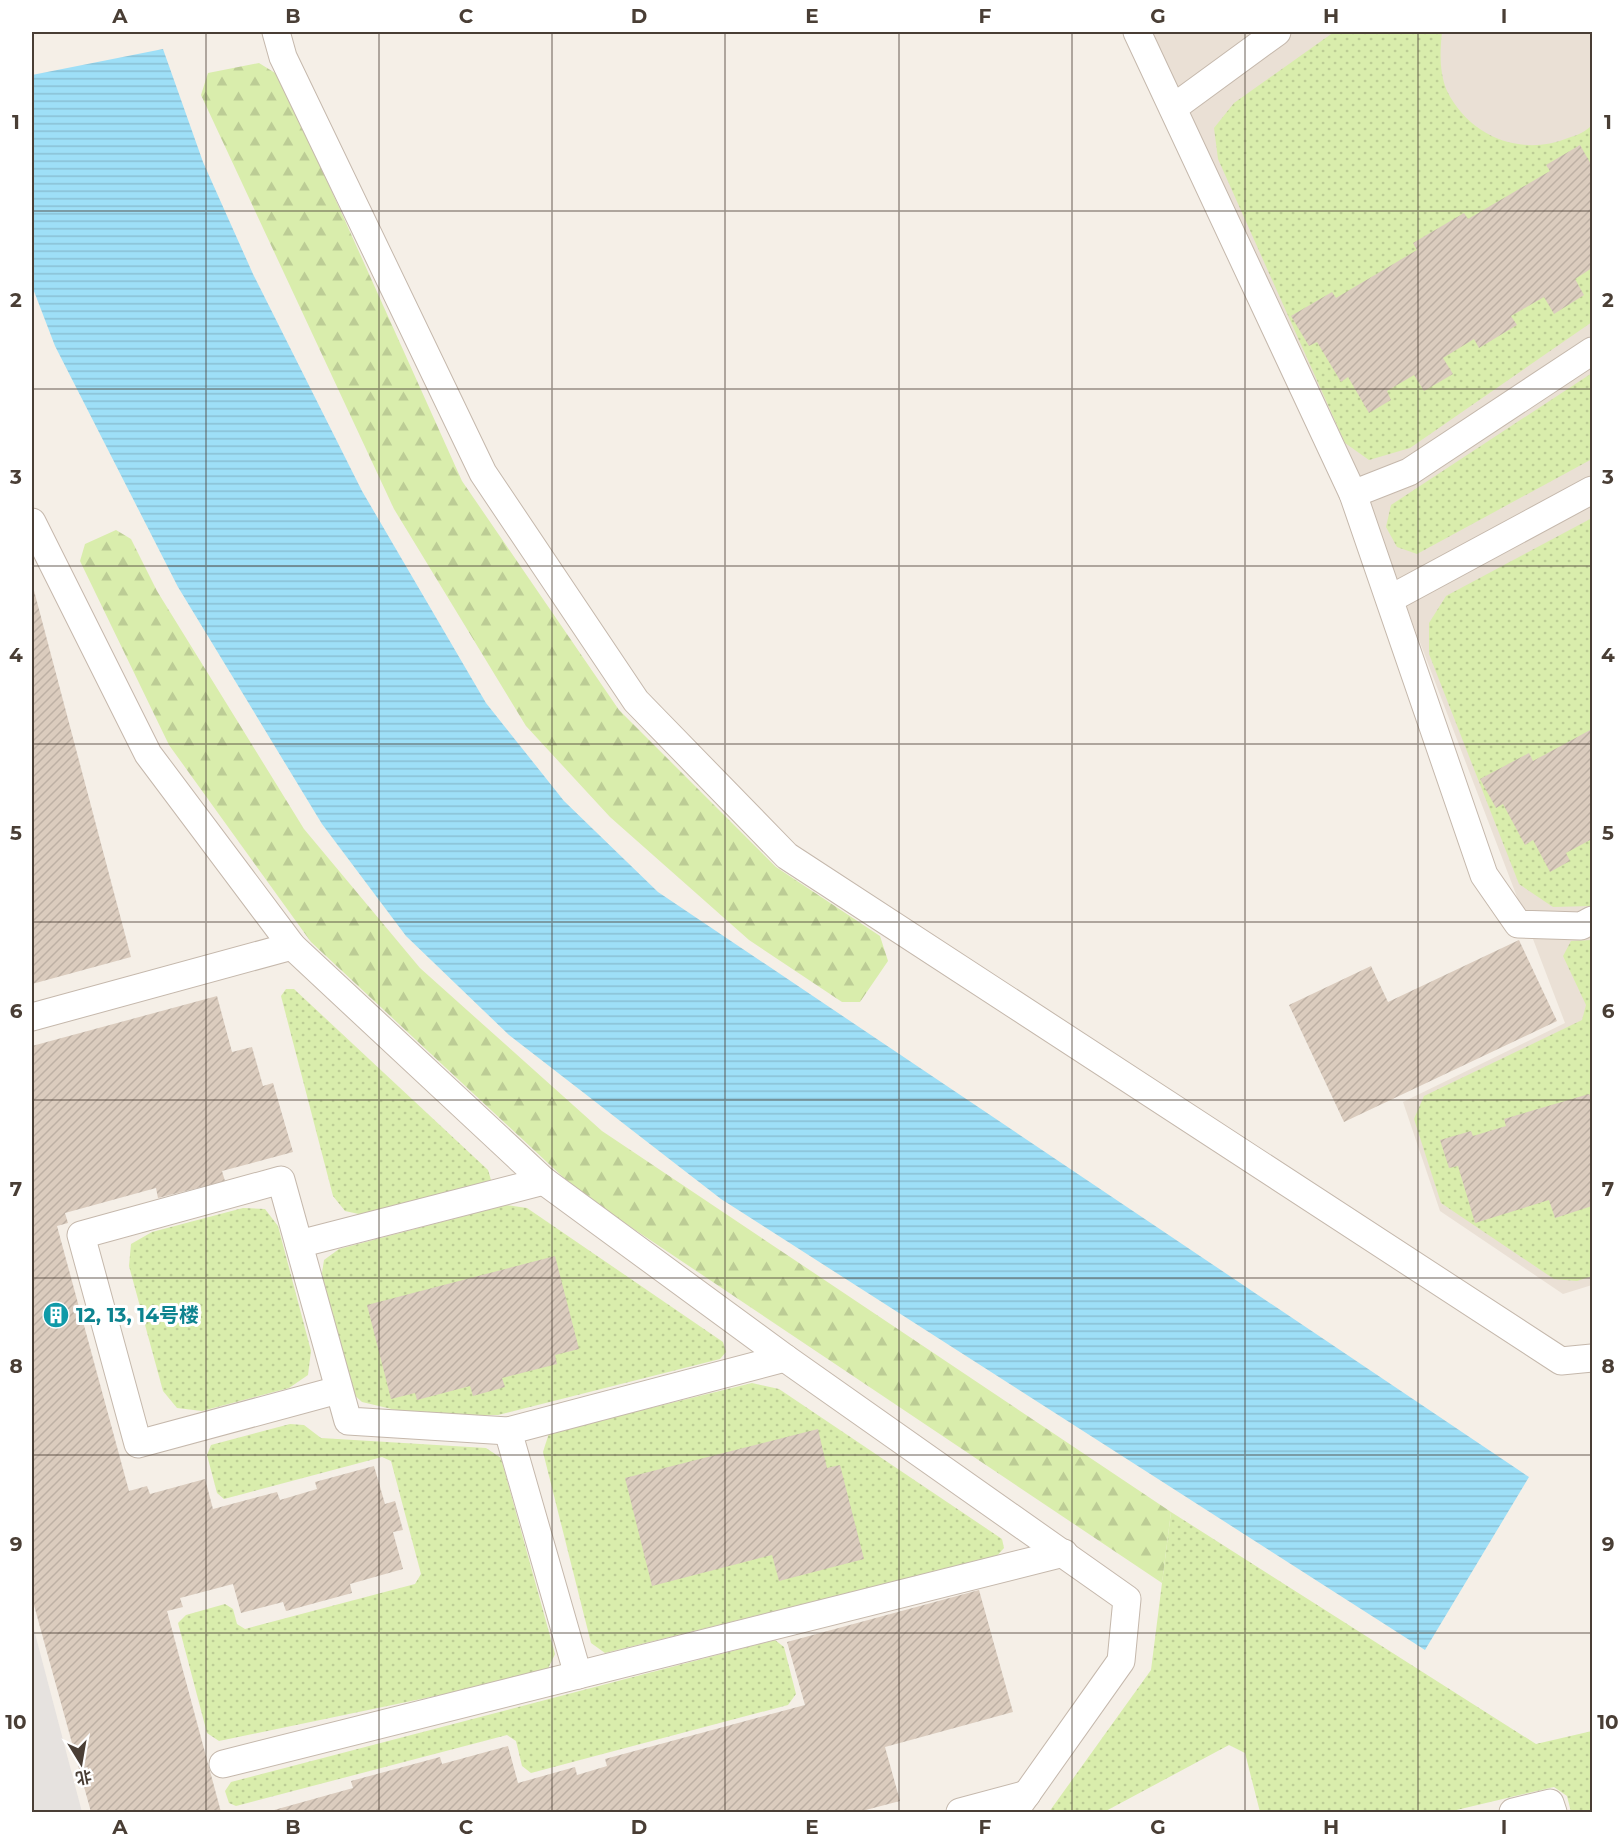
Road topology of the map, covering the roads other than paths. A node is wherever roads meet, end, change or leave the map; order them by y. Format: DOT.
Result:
graph roads {
  1 [pos="276,32"];
  2 [pos="1137,32"];
  3 [pos="1277,32"];
  4 [pos="1173,108"];
  5 [pos="1593,351"];
  6 [pos="1593,490"];
  7 [pos="1353,494"];
  8 [pos="32,522"];
  9 [pos="1390,599"];
  10 [pos="1593,920"];
  11 [pos="292,946"];
  12 [pos="32,1017"];
  13 [pos="544,1181"];
  14 [pos="299,1244"];
  15 [pos="785,1358"];
  16 [pos="1593,1358"];
  17 [pos="338,1390"];
  18 [pos="508,1431"];
  19 [pos="1064,1553"];
  20 [pos="578,1675"];
  21 [pos="223,1764"];
  22 [pos="1021,1803"];
  23 [pos="960,1812"];
  24 [pos="1513,1812"];
  25 [pos="1553,1812"];
  1 -- 16 [label="lane"];
  2 -- 4 [label="lane"];
  3 -- 4 [label="lane"];
  4 -- 7 [label="lane"];
  5 -- 7 [label="lane"];
  6 -- 9 [label="lane"];
  7 -- 9 [label="lane"];
  8 -- 11 [label="lane"];
  9 -- 10 [label="lane"];
  11 -- 12 [label="lane"];
  11 -- 13 [label="lane"];
  13 -- 14 [label="lane"];
  13 -- 15 [label="lane"];
  14 -- 17 [label="lane"];
  14 -- 17 [label="lane"];
  15 -- 18 [label="lane"];
  15 -- 19 [label="lane"];
  17 -- 18 [label="lane"];
  18 -- 20 [label="lane"];
  19 -- 20 [label="lane"];
  19 -- 22 [label="lane"];
  20 -- 21 [label="lane"];
  22 -- 23 [label="lane"];
  24 -- 25 [label="lane"];
}
